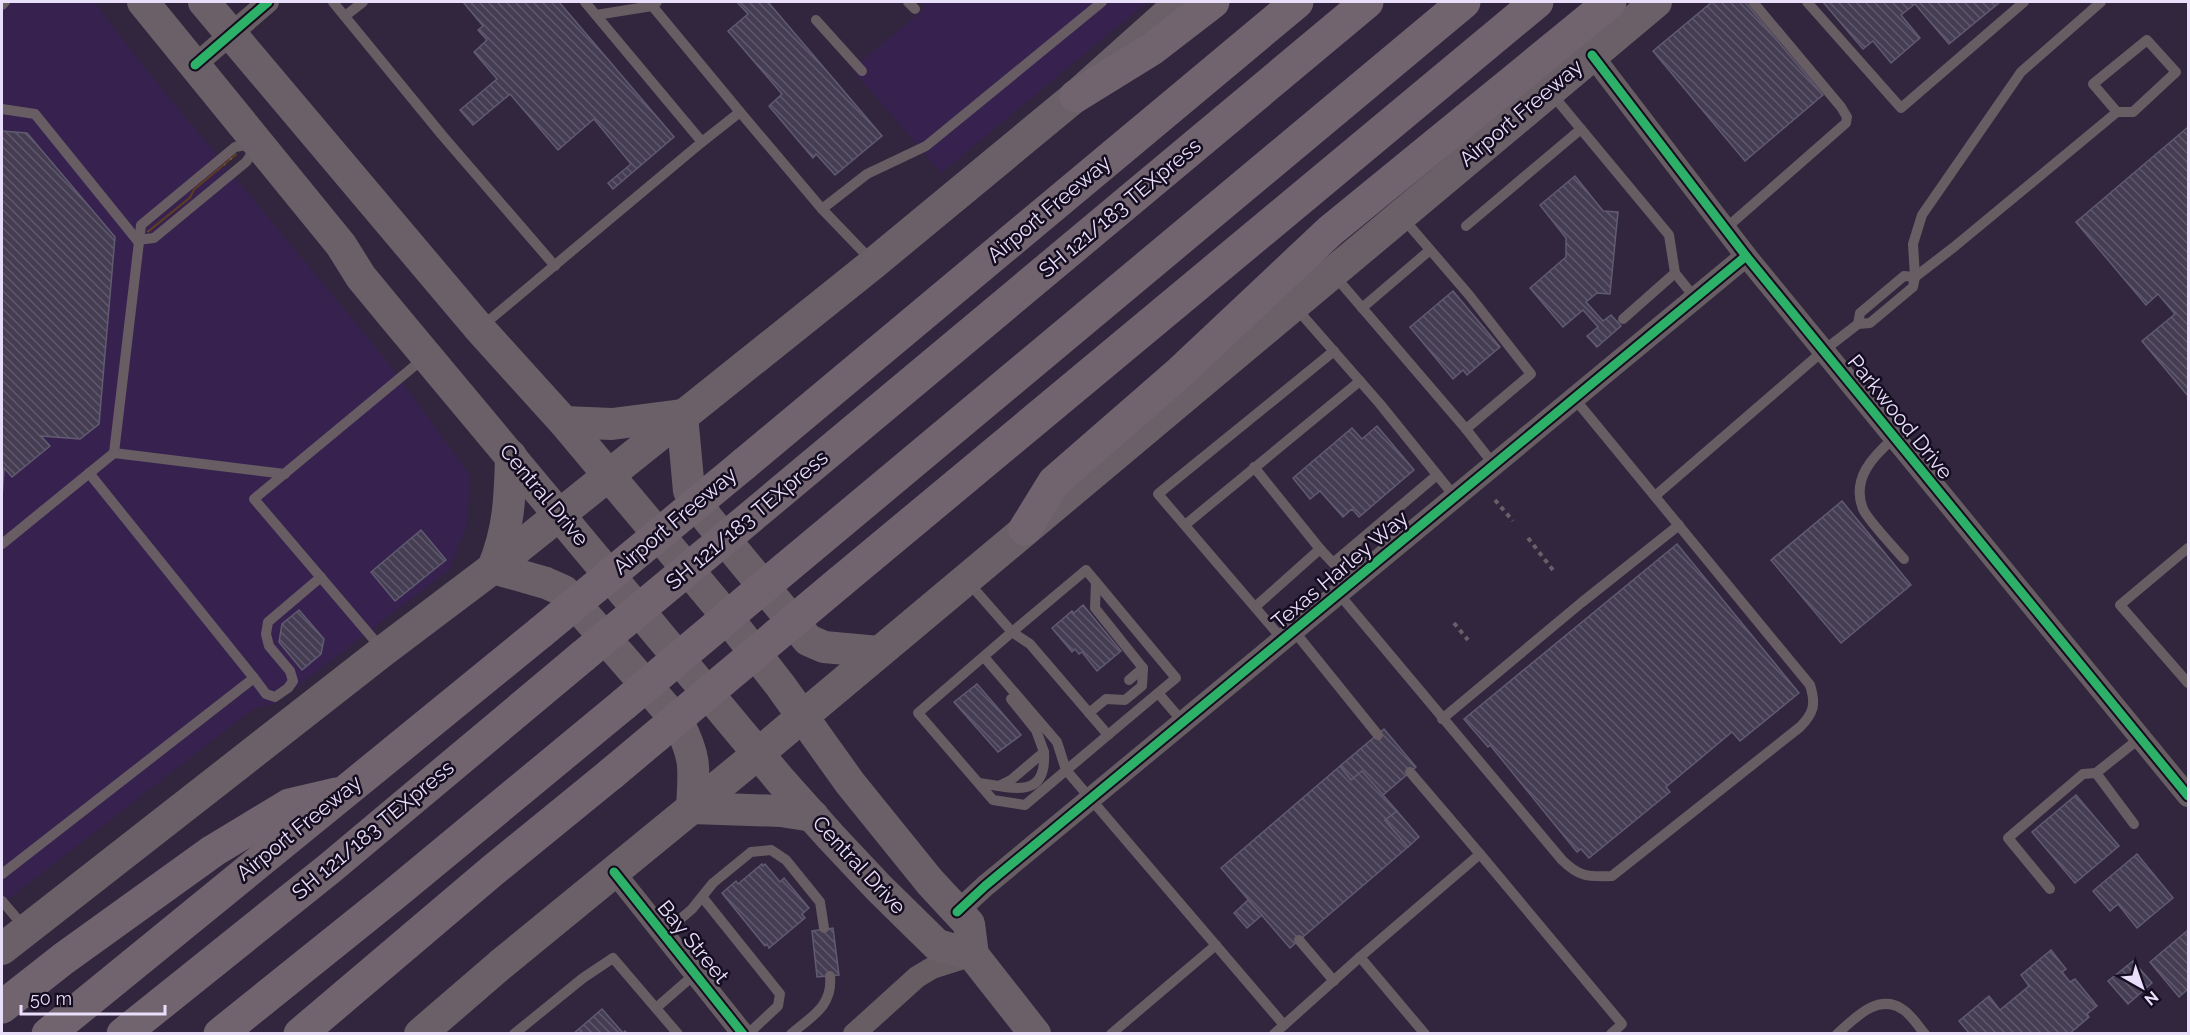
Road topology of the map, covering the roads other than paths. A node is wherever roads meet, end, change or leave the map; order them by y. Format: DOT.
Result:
graph roads {
  1 [pos="5,2"];
  2 [pos="143,2"];
  3 [pos="204,2"];
  4 [pos="268,2"];
  5 [pos="333,2"];
  6 [pos="363,2"];
  7 [pos="585,2"];
  8 [pos="1102,2"];
  9 [pos="1213,2"];
  10 [pos="1298,2"];
  11 [pos="1367,2"];
  12 [pos="1464,2"];
  13 [pos="1538,2"];
  14 [pos="1610,2"];
  15 [pos="1656,2"];
  16 [pos="1753,2"];
  17 [pos="1807,2"];
  18 [pos="2024,2"];
  19 [pos="2101,2"];
  20 [pos="653,3"];
  21 [pos="2,5"];
  22 [pos="1168,6"];
  23 [pos="596,15"];
  24 [pos="345,16"];
  25 [pos="816,20"];
  26 [pos="232,33"];
  27 [pos="1592,55"];
  28 [pos="195,65"];
  29 [pos="862,71"];
  30 [pos="1549,90"];
  31 [pos="1076,96"];
  32 [pos="2,109"];
  33 [pos="296,110"];
  34 [pos="740,112"];
  35 [pos="2117,112"];
  36 [pos="1581,129"];
  37 [pos="702,142"];
  38 [pos="258,143"];
  39 [pos="822,209"];
  40 [pos="1399,214"];
  41 [pos="1466,226"];
  42 [pos="1725,229"];
  43 [pos="138,240"];
  44 [pos="1430,250"];
  45 [pos="1746,256"];
  46 [pos="874,263"];
  47 [pos="555,266"];
  48 [pos="1332,272"];
  49 [pos="1675,273"];
  50 [pos="1915,277"];
  51 [pos="1695,298"];
  52 [pos="1294,305"];
  53 [pos="1362,308"];
  54 [pos="1623,319"];
  55 [pos="479,328"];
  56 [pos="1334,351"];
  57 [pos="1823,351"];
  58 [pos="427,356"];
  59 [pos="1360,381"];
  60 [pos="1574,398"];
  61 [pos="682,415"];
  62 [pos="564,422"];
  63 [pos="1466,429"];
  64 [pos="1894,438"];
  65 [pos="114,453"];
  66 [pos="511,456"];
  67 [pos="1494,465"];
  68 [pos="1254,467"];
  69 [pos="89,472"];
  70 [pos="285,474"];
  71 [pos="608,475"];
  72 [pos="1437,475"];
  73 [pos="1655,496"];
  74 [pos="1455,497"];
  75 [pos="560,515"];
  76 [pos="1185,525"];
  77 [pos="1679,525"];
  78 [pos="1025,529"];
  79 [pos="2,544"];
  80 [pos="2188,548"];
  81 [pos="1320,549"];
  82 [pos="1904,559"];
  83 [pos="493,568"];
  84 [pos="321,577"];
  85 [pos="965,580"];
  86 [pos="1096,582"];
  87 [pos="1339,594"];
  88 [pos="1255,607"];
  89 [pos="1012,632"];
  90 [pos="1289,636"];
  91 [pos="383,651"];
  92 [pos="879,652"];
  93 [pos="984,657"];
  94 [pos="1143,668"];
  95 [pos="998,673"];
  96 [pos="254,678"];
  97 [pos="1129,680"];
  98 [pos="2188,683"];
  99 [pos="1117,690"];
  100 [pos="1158,693"];
  101 [pos="1106,699"];
  102 [pos="1089,713"];
  103 [pos="803,716"];
  104 [pos="1442,719"];
  105 [pos="1183,722"];
  106 [pos="1108,735"];
  107 [pos="1378,735"];
  108 [pos="2140,738"];
  109 [pos="1044,752"];
  110 [pos="759,753"];
  111 [pos="1066,770"];
  112 [pos="1410,772"];
  113 [pos="2096,773"];
  114 [pos="978,783"];
  115 [pos="999,786"];
  116 [pos="343,792"];
  117 [pos="2188,796"];
  118 [pos="1091,798"];
  119 [pos="692,808"];
  120 [pos="813,816"];
  121 [pos="2134,824"];
  122 [pos="1479,854"];
  123 [pos="614,872"];
  124 [pos="2,874"];
  125 [pos="879,888"];
  126 [pos="2050,889"];
  127 [pos="703,898"];
  128 [pos="2,901"];
  129 [pos="957,912"];
  130 [pos="824,928"];
  131 [pos="26,929"];
  132 [pos="663,934"];
  133 [pos="1299,940"];
  134 [pos="1216,945"];
  135 [pos="2,949"];
  136 [pos="974,955"];
  137 [pos="1360,957"];
  138 [pos="695,974"];
  139 [pos="830,976"];
  140 [pos="1334,981"];
  141 [pos="2,1007"];
  142 [pos="656,1008"];
  143 [pos="1284,1025"];
  144 [pos="48,1034"];
  145 [pos="123,1034"];
  146 [pos="220,1034"];
  147 [pos="300,1034"];
  148 [pos="420,1034"];
  149 [pos="514,1034"];
  150 [pos="678,1034"];
  151 [pos="745,1034"];
  152 [pos="791,1034"];
  153 [pos="854,1034"];
  154 [pos="1035,1034"];
  155 [pos="1110,1034"];
  156 [pos="1274,1034"];
  157 [pos="1425,1034"];
  158 [pos="1611,1034"];
  159 [pos="1837,1034"];
  160 [pos="1925,1034"];
  1 -- 21 [label="lane"];
  2 -- 28 [label="main road, Central Drive"];
  3 -- 26 [label="main road, Central Drive"];
  4 -- 26 [label="street"];
  5 -- 24 [label="lane"];
  6 -- 24 [label="lane"];
  7 -- 23 [label="lane"];
  8 -- 39 [label="lane"];
  9 -- 31 [label="highway"];
  10 -- 116 [label="highway, Airport Freeway, bridge"];
  11 -- 145 [label="highway, SH 121/183 TEXpress, bridge"];
  12 -- 146 [label="highway, bridge"];
  13 -- 147 [label="highway, bridge"];
  14 -- 78 [label="highway"];
  15 -- 27 [label="main road, Airport Freeway"];
  16 -- 42 [label="lane"];
  17 -- 18 [label="lane"];
  19 -- 50 [label="lane"];
  20 -- 23 [label="lane"];
  20 -- 34 [label="lane"];
  22 -- 31 [label="main road"];
  23 -- 37 [label="lane"];
  24 -- 47 [label="lane"];
  25 -- 29 [label="lane"];
  26 -- 28 [label="street"];
  26 -- 33 [label="main road, Central Drive"];
  27 -- 30 [label="main road, Airport Freeway"];
  27 -- 42 [label="street, Parkwood Drive"];
  28 -- 38 [label="main road, Central Drive"];
  30 -- 36 [label="lane"];
  30 -- 40 [label="main road, Airport Freeway"];
  31 -- 46 [label="main road"];
  32 -- 43 [label="lane"];
  33 -- 38 [label="main road"];
  33 -- 55 [label="main road, Central Drive"];
  34 -- 37 [label="lane"];
  34 -- 39 [label="lane"];
  35 -- 35 [label="lane"];
  35 -- 50 [label="lane"];
  36 -- 41 [label="lane"];
  36 -- 49 [label="lane"];
  37 -- 47 [label="lane"];
  38 -- 43 [label="lane"];
  38 -- 43 [label="lane"];
  38 -- 58 [label="main road, Central Drive"];
  39 -- 46 [label="lane"];
  40 -- 44 [label="lane"];
  40 -- 48 [label="main road, Airport Freeway"];
  42 -- 45 [label="street, Parkwood Drive"];
  43 -- 65 [label="lane"];
  44 -- 53 [label="lane"];
  44 -- 63 [label="lane"];
  45 -- 51 [label="street, Texas Harley Way"];
  45 -- 57 [label="street, Parkwood Drive"];
  46 -- 61 [label="main road"];
  47 -- 55 [label="lane"];
  48 -- 52 [label="main road, Airport Freeway"];
  48 -- 53 [label="lane"];
  49 -- 51 [label="lane"];
  49 -- 54 [label="lane"];
  50 -- 57 [label="lane"];
  51 -- 60 [label="street, Texas Harley Way"];
  52 -- 56 [label="lane"];
  52 -- 78 [label="main road, Airport Freeway"];
  53 -- 63 [label="lane"];
  55 -- 62 [label="main road, Central Drive"];
  56 -- 59 [label="lane"];
  56 -- 76 [label="lane"];
  57 -- 64 [label="street, Parkwood Drive"];
  57 -- 73 [label="lane"];
  58 -- 66 [label="main road, Central Drive"];
  58 -- 70 [label="lane"];
  59 -- 68 [label="lane"];
  59 -- 72 [label="lane"];
  60 -- 67 [label="street, Texas Harley Way"];
  60 -- 73 [label="lane"];
  61 -- 62 [label="main road"];
  61 -- 71 [label="main road"];
  61 -- 92 [label="main road"];
  62 -- 71 [label="main road, Central Drive"];
  63 -- 67 [label="lane"];
  64 -- 82 [label="lane"];
  64 -- 108 [label="street, Parkwood Drive"];
  65 -- 69 [label="lane"];
  65 -- 70 [label="lane"];
  66 -- 75 [label="main road, Central Drive"];
  66 -- 83 [label="main road"];
  67 -- 74 [label="street, Texas Harley Way"];
  68 -- 76 [label="lane"];
  68 -- 81 [label="lane"];
  69 -- 79 [label="lane"];
  69 -- 96 [label="lane"];
  70 -- 84 [label="lane"];
  71 -- 75 [label="main road"];
  71 -- 103 [label="main road, Central Drive"];
  72 -- 74 [label="lane"];
  72 -- 81 [label="lane"];
  73 -- 77 [label="lane"];
  74 -- 87 [label="street, Texas Harley Way"];
  75 -- 83 [label="main road"];
  75 -- 110 [label="main road, Central Drive"];
  76 -- 88 [label="lane"];
  77 -- 104 [label="lane"];
  77 -- 104 [label="lane"];
  78 -- 85 [label="main road, Airport Freeway"];
  80 -- 98 [label="lane"];
  81 -- 88 [label="lane"];
  83 -- 91 [label="main road"];
  83 -- 119 [label="main road"];
  84 -- 91 [label="lane"];
  84 -- 96 [label="lane"];
  85 -- 89 [label="lane"];
  85 -- 92 [label="main road, Airport Freeway"];
  86 -- 89 [label="lane"];
  86 -- 94 [label="lane"];
  86 -- 100 [label="lane"];
  87 -- 90 [label="street, Texas Harley Way"];
  87 -- 104 [label="lane"];
  88 -- 90 [label="lane"];
  89 -- 93 [label="lane"];
  89 -- 102 [label="lane"];
  90 -- 105 [label="street, Texas Harley Way"];
  90 -- 107 [label="lane"];
  91 -- 131 [label="main road"];
  92 -- 103 [label="main road, Airport Freeway"];
  93 -- 95 [label="lane"];
  93 -- 114 [label="lane"];
  94 -- 97 [label="lane"];
  94 -- 101 [label="lane"];
  95 -- 109 [label="lane"];
  95 -- 111 [label="lane"];
  96 -- 124 [label="lane"];
  99 -- 101 [label="lane"];
  100 -- 105 [label="lane"];
  100 -- 106 [label="lane"];
  101 -- 102 [label="lane"];
  102 -- 106 [label="lane"];
  103 -- 110 [label="main road, Airport Freeway"];
  103 -- 129 [label="main road, Central Drive"];
  105 -- 118 [label="street, Texas Harley Way"];
  106 -- 111 [label="lane"];
  108 -- 113 [label="lane"];
  108 -- 117 [label="street, Parkwood Drive"];
  109 -- 115 [label="lane"];
  109 -- 115 [label="lane"];
  110 -- 119 [label="main road, Airport Freeway"];
  110 -- 120 [label="main road, Central Drive"];
  111 -- 114 [label="lane"];
  111 -- 118 [label="lane"];
  112 -- 122 [label="lane"];
  113 -- 121 [label="lane"];
  113 -- 126 [label="lane"];
  114 -- 115 [label="lane"];
  116 -- 141 [label="highway"];
  116 -- 144 [label="highway, Airport Freeway"];
  118 -- 129 [label="street, Texas Harley Way"];
  118 -- 134 [label="lane"];
  119 -- 120 [label="main road"];
  119 -- 123 [label="main road, Airport Freeway"];
  120 -- 125 [label="main road, Central Drive"];
  122 -- 137 [label="lane"];
  122 -- 158 [label="lane"];
  123 -- 132 [label="street, Bay Street"];
  123 -- 148 [label="main road, Airport Freeway"];
  125 -- 129 [label="main road"];
  125 -- 136 [label="main road, Central Drive"];
  127 -- 130 [label="lane"];
  127 -- 132 [label="lane"];
  127 -- 151 [label="lane"];
  128 -- 131 [label="lane"];
  129 -- 136 [label="main road, Central Drive"];
  131 -- 135 [label="main road"];
  132 -- 138 [label="street, Bay Street"];
  133 -- 140 [label="lane"];
  134 -- 143 [label="lane"];
  134 -- 155 [label="lane"];
  136 -- 153 [label="street"];
  136 -- 154 [label="main road, Central Drive"];
  137 -- 140 [label="lane"];
  137 -- 157 [label="lane"];
  138 -- 142 [label="lane"];
  138 -- 151 [label="street, Bay Street"];
  139 -- 152 [label="lane"];
  140 -- 143 [label="lane"];
  142 -- 149 [label="lane"];
  142 -- 150 [label="lane"];
  143 -- 156 [label="lane"];
  159 -- 160 [label="lane"];
}
